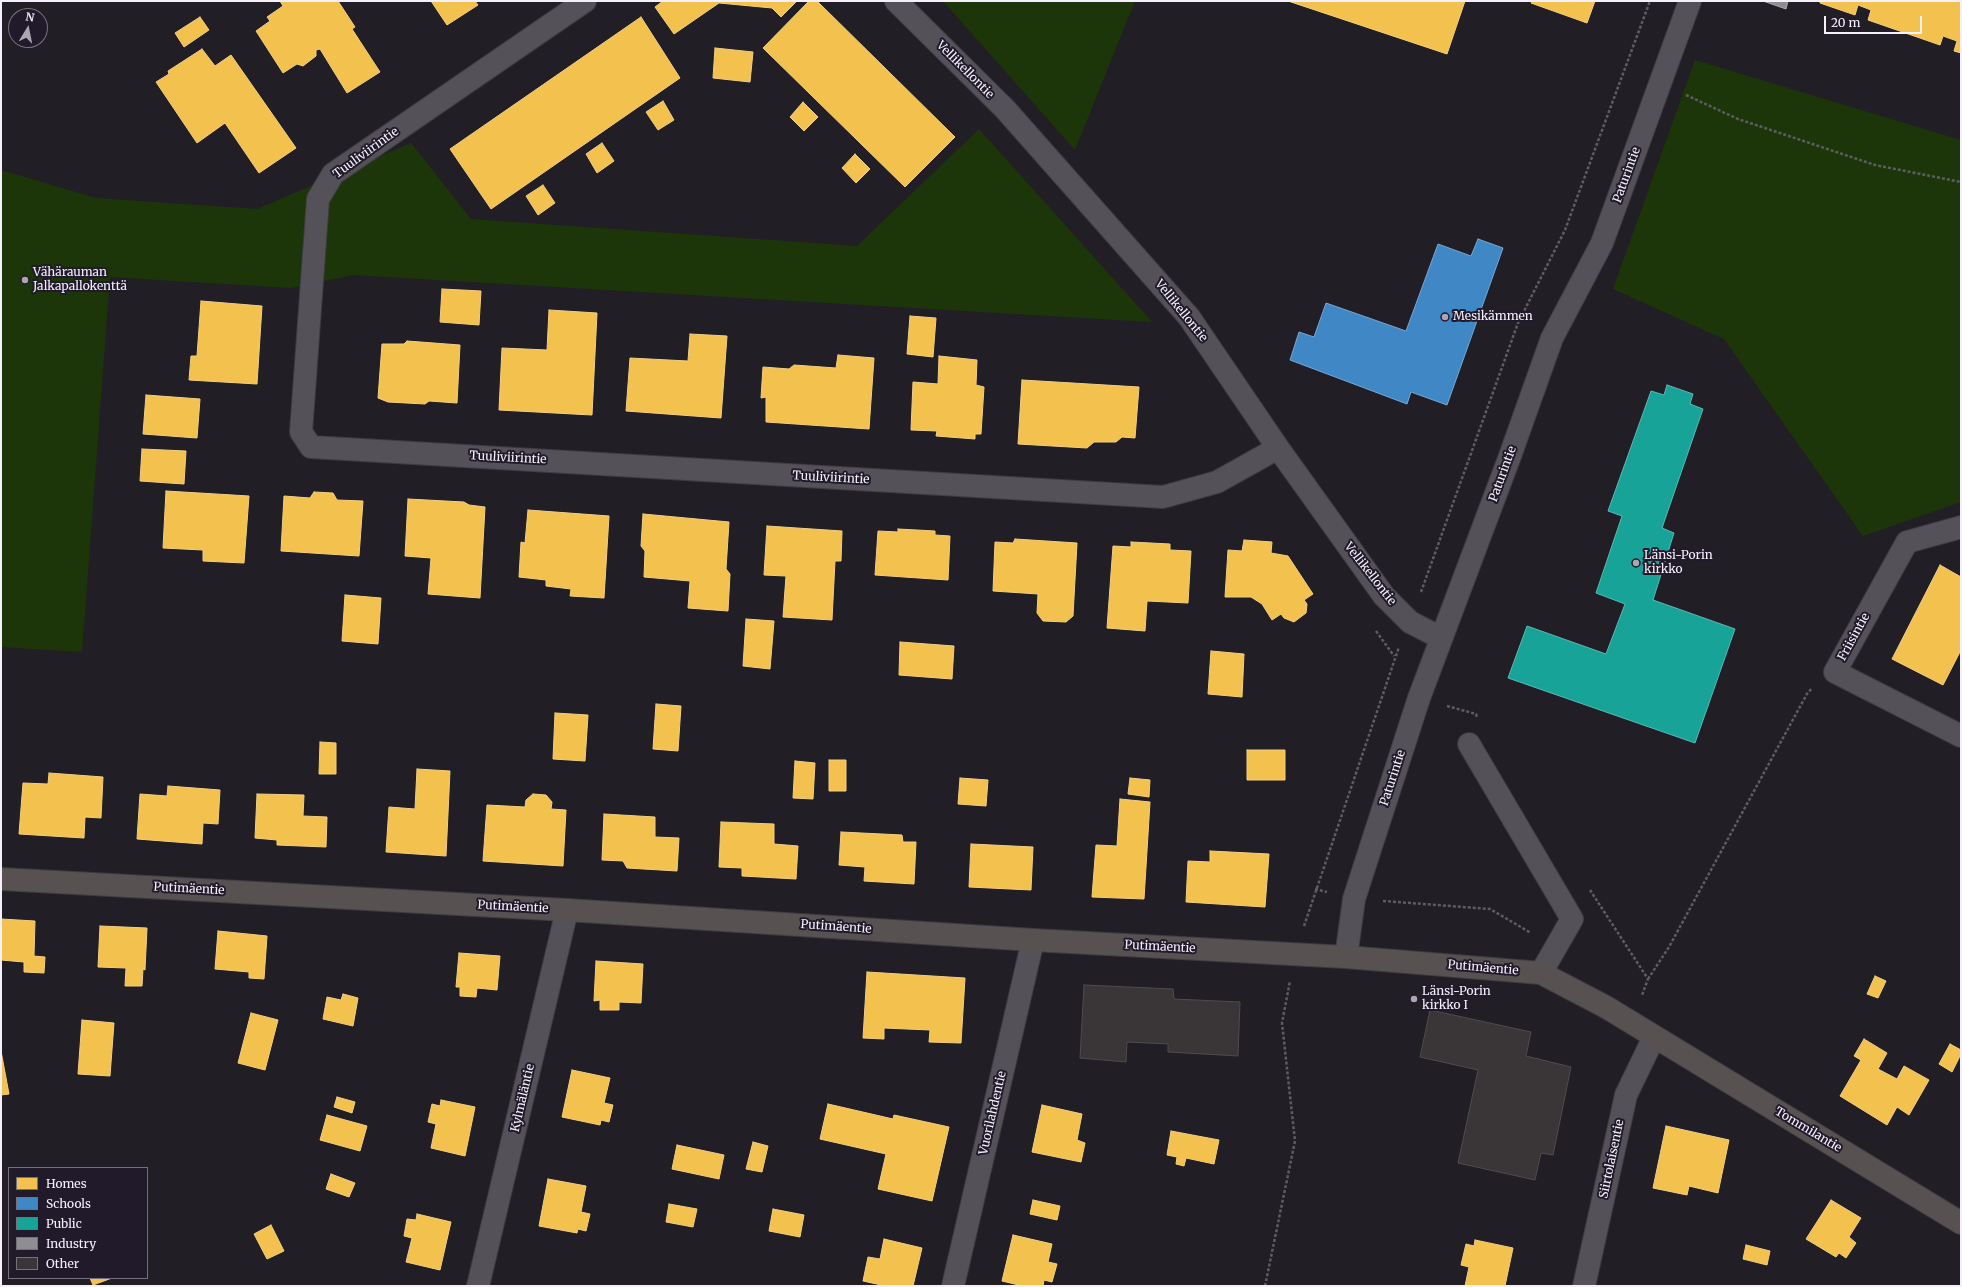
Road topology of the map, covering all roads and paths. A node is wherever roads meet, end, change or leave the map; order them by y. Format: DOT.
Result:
graph roads {
  1 [pos="585,1"];
  2 [pos="896,1"];
  3 [pos="1650,1"];
  4 [pos="1690,1"];
  5 [pos="1660,84"];
  6 [pos="1961,182"];
  7 [pos="1278,448"];
  8 [pos="1961,527"];
  9 [pos="1410,622"];
  10 [pos="1372,624"];
  11 [pos="1441,638"];
  12 [pos="1395,657"];
  13 [pos="1835,672"];
  14 [pos="1961,736"];
  15 [pos="1469,744"];
  16 [pos="1,879"];
  17 [pos="567,910"];
  18 [pos="1033,940"];
  19 [pos="1295,955"];
  20 [pos="1346,957"];
  21 [pos="1541,973"];
  22 [pos="1648,979"];
  23 [pos="1654,1037"];
  24 [pos="1961,1223"];
  25 [pos="478,1286"];
  26 [pos="953,1286"];
  27 [pos="1265,1286"];
  28 [pos="1584,1286"];
  1 -- 7 [label="street, Tuuliviirintie"];
  2 -- 7 [label="street, Vellikellontie"];
  3 -- 9 [label="path"];
  4 -- 5 [label="street, Paturintie"];
  5 -- 6 [label="path"];
  5 -- 11 [label="street, Paturintie"];
  7 -- 9 [label="street, Vellikellontie"];
  8 -- 13 [label="street, Friisintie"];
  9 -- 11 [label="street, Vellikellontie"];
  9 -- 12 [label="path"];
  10 -- 12 [label="path"];
  11 -- 20 [label="street, Paturintie"];
  12 -- 19 [label="path"];
  13 -- 14 [label="street, Friisintie"];
  13 -- 22 [label="path"];
  15 -- 21 [label="street"];
  16 -- 17 [label="main road, Putimäentie"];
  17 -- 18 [label="main road, Putimäentie"];
  17 -- 25 [label="street, Kylmäläntie"];
  18 -- 19 [label="main road, Putimäentie"];
  18 -- 26 [label="street, Vuorilahdentie"];
  19 -- 20 [label="main road, Putimäentie"];
  19 -- 27 [label="path"];
  20 -- 21 [label="main road, Putimäentie"];
  21 -- 23 [label="main road, Putimäentie"];
  23 -- 24 [label="main road, Tommilantie"];
  23 -- 28 [label="street, Siirtolaisentie"];
}
